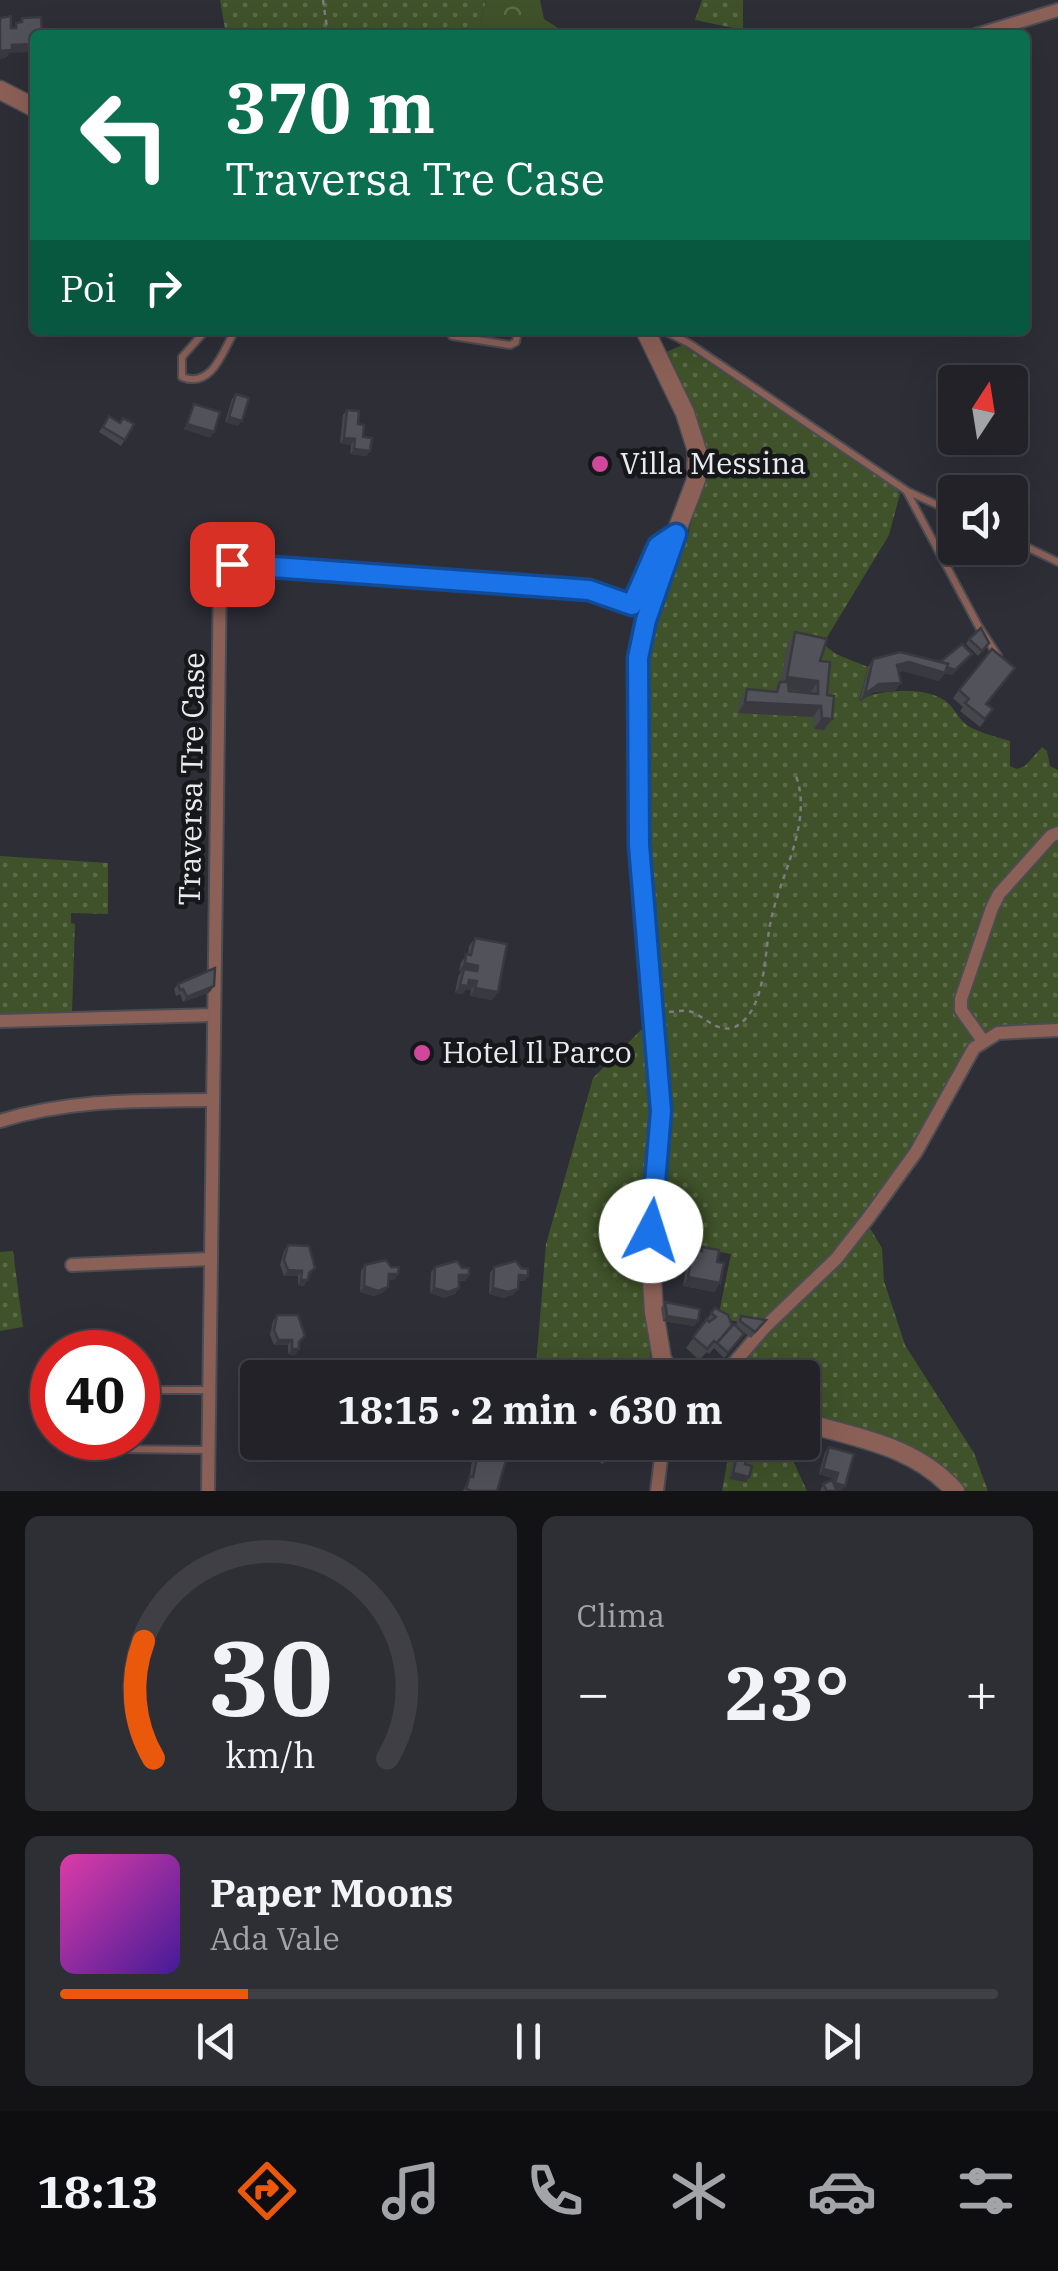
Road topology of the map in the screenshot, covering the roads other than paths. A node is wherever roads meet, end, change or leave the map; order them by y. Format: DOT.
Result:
graph roads {
  1 [pos="1058,10"];
  2 [pos="992,30"];
  3 [pos="0,90"];
  4 [pos="30,105"];
  5 [pos="202,335"];
  6 [pos="232,335"];
  7 [pos="517,335"];
  8 [pos="647,335"];
  9 [pos="673,335"];
  10 [pos="452,336"];
  11 [pos="907,490"];
  12 [pos="938,505"];
  13 [pos="676,534"];
  14 [pos="1028,548"];
  15 [pos="1058,562"];
  16 [pos="998,657"];
  17 [pos="1058,833"];
  18 [pos="214,1015"];
  19 [pos="0,1021"];
  20 [pos="1058,1030"];
  21 [pos="983,1041"];
  22 [pos="212,1100"];
  23 [pos="0,1121"];
  24 [pos="210,1259"];
  25 [pos="72,1265"];
  26 [pos="663,1360"];
  27 [pos="736,1360"];
  28 [pos="160,1390"];
  29 [pos="208,1390"];
  30 [pos="820,1427"];
  31 [pos="160,1449"];
  32 [pos="208,1450"];
  33 [pos="661,1460"];
  34 [pos="208,1491"];
  35 [pos="657,1491"];
  36 [pos="954,1491"];
  1 -- 2 [label="street"];
  3 -- 4 [label="street"];
  5 -- 6 [label="lane"];
  7 -- 10 [label="lane"];
  8 -- 13 [label="street"];
  9 -- 11 [label="lane"];
  11 -- 12 [label="lane"];
  11 -- 16 [label="lane"];
  13 -- 18 [label="street, Traversa Tre Case"];
  13 -- 26 [label="street"];
  14 -- 15 [label="lane"];
  17 -- 21 [label="street"];
  18 -- 19 [label="street"];
  18 -- 22 [label="street, Traversa Tre Case"];
  20 -- 21 [label="street"];
  21 -- 27 [label="street"];
  22 -- 23 [label="street"];
  22 -- 24 [label="street, Traversa Tre Case"];
  24 -- 25 [label="street"];
  24 -- 29 [label="street, Traversa Tre Case"];
  28 -- 29 [label="lane"];
  29 -- 32 [label="street, Traversa Tre Case"];
  30 -- 36 [label="street"];
  31 -- 32 [label="lane"];
  32 -- 34 [label="street, Traversa Tre Case"];
  33 -- 35 [label="street"];
}
